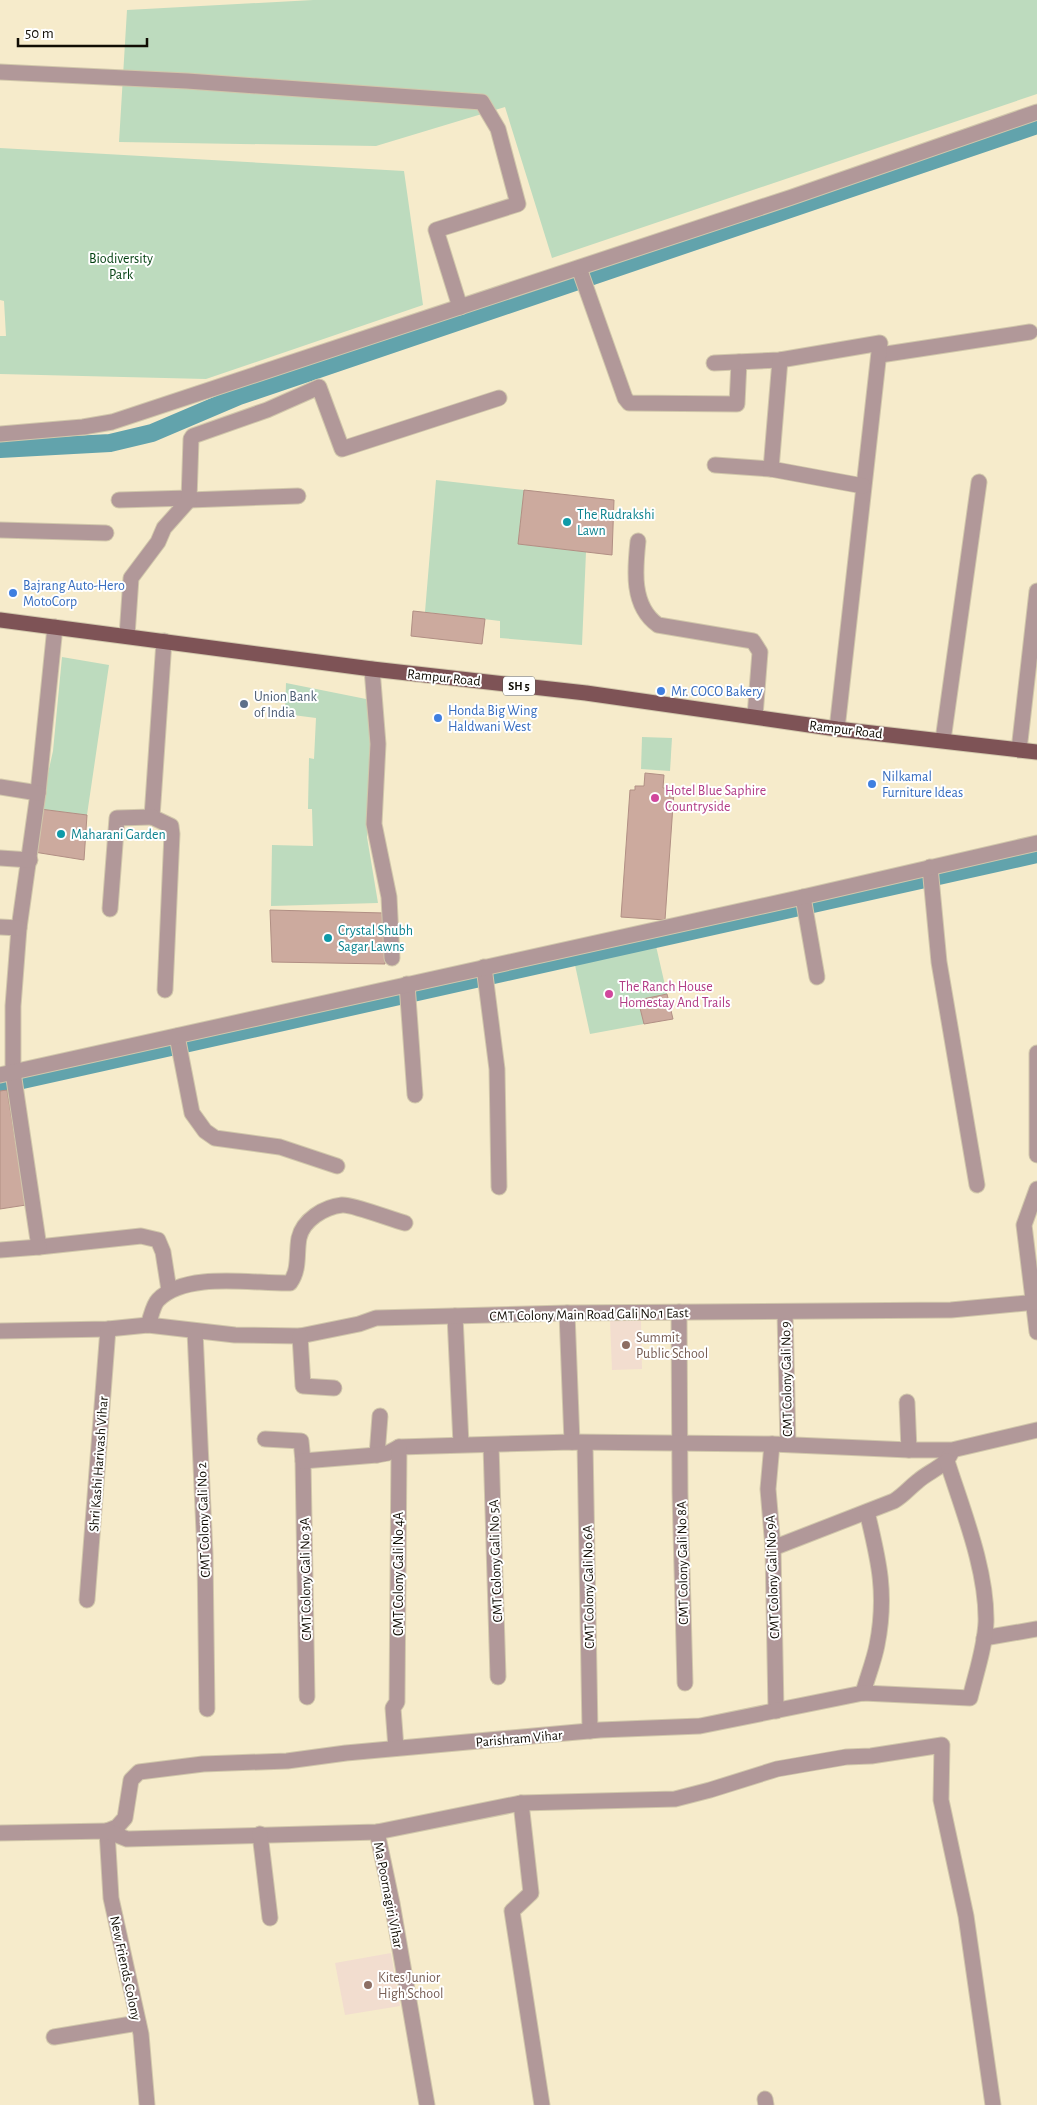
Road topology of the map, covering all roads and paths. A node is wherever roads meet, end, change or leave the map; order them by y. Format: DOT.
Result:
graph roads {
  1 [pos="0,72"];
  2 [pos="1037,112"];
  3 [pos="581,275"];
  4 [pos="460,307"];
  5 [pos="1030,332"];
  6 [pos="880,355"];
  7 [pos="780,360"];
  8 [pos="739,362"];
  9 [pos="714,363"];
  10 [pos="500,398"];
  11 [pos="0,434"];
  12 [pos="716,465"];
  13 [pos="771,469"];
  14 [pos="979,482"];
  15 [pos="863,486"];
  16 [pos="298,496"];
  17 [pos="189,499"];
  18 [pos="119,500"];
  19 [pos="0,530"];
  20 [pos="106,533"];
  21 [pos="638,541"];
  22 [pos="1037,591"];
  23 [pos="0,620"];
  24 [pos="55,627"];
  25 [pos="127,636"];
  26 [pos="164,641"];
  27 [pos="372,669"];
  28 [pos="755,716"];
  29 [pos="837,729"];
  30 [pos="943,740"];
  31 [pos="1019,750"];
  32 [pos="1037,752"];
  33 [pos="0,787"];
  34 [pos="38,792"];
  35 [pos="152,817"];
  36 [pos="1037,843"];
  37 [pos="0,858"];
  38 [pos="30,860"];
  39 [pos="931,876"];
  40 [pos="805,902"];
  41 [pos="110,909"];
  42 [pos="0,927"];
  43 [pos="19,928"];
  44 [pos="392,958"];
  45 [pos="485,974"];
  46 [pos="817,978"];
  47 [pos="165,990"];
  48 [pos="407,990"];
  49 [pos="7,1006"];
  50 [pos="178,1041"];
  51 [pos="1037,1053"];
  52 [pos="10,1078"];
  53 [pos="416,1095"];
  54 [pos="1036,1123"];
  55 [pos="1037,1155"];
  56 [pos="337,1166"];
  57 [pos="978,1185"];
  58 [pos="500,1187"];
  59 [pos="1037,1189"];
  60 [pos="405,1223"];
  61 [pos="1030,1225"];
  62 [pos="39,1247"];
  63 [pos="0,1250"];
  64 [pos="169,1290"];
  65 [pos="1035,1302"];
  66 [pos="679,1312"];
  67 [pos="785,1313"];
  68 [pos="567,1314"];
  69 [pos="455,1316"];
  70 [pos="148,1325"];
  71 [pos="108,1329"];
  72 [pos="0,1331"];
  73 [pos="195,1331"];
  74 [pos="1037,1332"];
  75 [pos="300,1336"];
  76 [pos="334,1388"];
  77 [pos="907,1402"];
  78 [pos="380,1416"];
  79 [pos="1037,1430"];
  80 [pos="265,1439"];
  81 [pos="578,1442"];
  82 [pos="461,1444"];
  83 [pos="680,1444"];
  84 [pos="772,1444"];
  85 [pos="788,1444"];
  86 [pos="491,1445"];
  87 [pos="398,1447"];
  88 [pos="909,1450"];
  89 [pos="377,1455"];
  90 [pos="950,1456"];
  91 [pos="303,1461"];
  92 [pos="867,1512"];
  93 [pos="773,1548"];
  94 [pos="87,1600"];
  95 [pos="1037,1629"];
  96 [pos="984,1638"];
  97 [pos="498,1677"];
  98 [pos="685,1683"];
  99 [pos="863,1693"];
  100 [pos="307,1697"];
  101 [pos="207,1709"];
  102 [pos="776,1711"];
  103 [pos="590,1731"];
  104 [pos="396,1748"];
  105 [pos="521,1804"];
  106 [pos="106,1831"];
  107 [pos="377,1832"];
  108 [pos="0,1834"];
  109 [pos="260,1834"];
  110 [pos="270,1918"];
  111 [pos="138,2023"];
  112 [pos="54,2037"];
  113 [pos="147,2105"];
  114 [pos="427,2105"];
  115 [pos="542,2105"];
  116 [pos="993,2105"];
  1 -- 4 [label="street"];
  2 -- 3 [label="street"];
  3 -- 4 [label="street"];
  3 -- 8 [label="street"];
  4 -- 11 [label="street"];
  5 -- 6 [label="street"];
  6 -- 7 [label="street"];
  6 -- 15 [label="street"];
  7 -- 8 [label="street"];
  7 -- 13 [label="street"];
  8 -- 9 [label="street"];
  10 -- 17 [label="street"];
  12 -- 13 [label="street"];
  13 -- 15 [label="street"];
  14 -- 30 [label="street"];
  15 -- 29 [label="street"];
  16 -- 17 [label="street"];
  17 -- 18 [label="street"];
  17 -- 25 [label="street"];
  19 -- 20 [label="street"];
  21 -- 28 [label="street"];
  22 -- 31 [label="street"];
  23 -- 24 [label="main road, Rampur Road / SH 5"];
  24 -- 25 [label="main road, Rampur Road / SH 5"];
  24 -- 34 [label="street"];
  25 -- 26 [label="main road, Rampur Road / SH 5"];
  26 -- 27 [label="main road, Rampur Road / SH 5"];
  26 -- 35 [label="street"];
  27 -- 28 [label="main road, Rampur Road / SH 5"];
  27 -- 44 [label="street"];
  28 -- 29 [label="main road, Rampur Road / SH 5"];
  29 -- 30 [label="main road, Rampur Road / SH 5"];
  30 -- 31 [label="main road, Rampur Road / SH 5"];
  31 -- 32 [label="main road, Rampur Road / SH 5"];
  33 -- 34 [label="street"];
  34 -- 38 [label="street"];
  35 -- 41 [label="street"];
  35 -- 47 [label="street"];
  36 -- 39 [label="street"];
  37 -- 38 [label="street"];
  38 -- 43 [label="street"];
  39 -- 40 [label="street"];
  39 -- 57 [label="street"];
  40 -- 45 [label="street"];
  40 -- 46 [label="street"];
  42 -- 43 [label="street"];
  43 -- 49 [label="street"];
  45 -- 48 [label="street"];
  45 -- 58 [label="street"];
  48 -- 50 [label="street"];
  48 -- 53 [label="street"];
  49 -- 52 [label="street"];
  50 -- 52 [label="street"];
  50 -- 56 [label="street"];
  51 -- 54 [label="street"];
  52 -- 62 [label="street"];
  54 -- 55 [label="street"];
  59 -- 61 [label="street"];
  60 -- 64 [label="street"];
  61 -- 65 [label="street"];
  62 -- 63 [label="street"];
  62 -- 64 [label="street"];
  64 -- 70 [label="street"];
  65 -- 67 [label="street, CMT Colony Main Road Gali No 1 East"];
  65 -- 74 [label="street"];
  66 -- 67 [label="street, CMT Colony Main Road Gali No 1 East"];
  66 -- 68 [label="street, CMT Colony Main Road Gali No 1 East"];
  66 -- 83 [label="street, CMT Colony Gali No 8A"];
  67 -- 85 [label="street, CMT Colony Gali No 9"];
  68 -- 69 [label="street, CMT Colony Main Road Gali No 1 East"];
  68 -- 81 [label="street, CMT Colony Gali No 6A"];
  69 -- 75 [label="street, CMT Colony Main Road Gali No 1 East"];
  69 -- 82 [label="street"];
  70 -- 71 [label="street, CMT Colony Main Road Gali No 1 East"];
  70 -- 73 [label="street, CMT Colony Main Road Gali No 1 East"];
  71 -- 72 [label="street, CMT Colony Main Road Gali No 1 East"];
  71 -- 94 [label="street, Shri Kashi Harivash Vihar"];
  73 -- 75 [label="street, CMT Colony Main Road Gali No 1 East"];
  73 -- 101 [label="street, CMT Colony Gali No 2"];
  75 -- 76 [label="street"];
  77 -- 88 [label="street"];
  78 -- 89 [label="street"];
  79 -- 90 [label="street"];
  80 -- 91 [label="street, CMT Colony Gali No 3A"];
  81 -- 83 [label="street"];
  81 -- 86 [label="street"];
  81 -- 103 [label="street, CMT Colony Gali No 6A"];
  82 -- 86 [label="street"];
  82 -- 87 [label="street"];
  83 -- 84 [label="street"];
  83 -- 98 [label="street, CMT Colony Gali No 8A"];
  84 -- 85 [label="street"];
  84 -- 93 [label="street, CMT Colony Gali No 9A"];
  85 -- 88 [label="street"];
  86 -- 97 [label="street, CMT Colony Gali No 5A"];
  87 -- 89 [label="street"];
  87 -- 104 [label="street, CMT Colony Gali No 4A"];
  88 -- 90 [label="street"];
  89 -- 91 [label="street"];
  90 -- 92 [label="street"];
  90 -- 96 [label="street"];
  91 -- 100 [label="street, CMT Colony Gali No 3A"];
  92 -- 93 [label="street"];
  92 -- 99 [label="street"];
  93 -- 102 [label="street, CMT Colony Gali No 9A"];
  95 -- 96 [label="street"];
  96 -- 99 [label="street, Parishram Vihar"];
  99 -- 102 [label="street, Parishram Vihar"];
  102 -- 103 [label="street, Parishram Vihar"];
  103 -- 104 [label="street, Parishram Vihar"];
  104 -- 106 [label="street, Parishram Vihar"];
  105 -- 107 [label="street"];
  105 -- 115 [label="street"];
  105 -- 116 [label="street"];
  106 -- 108 [label="street"];
  106 -- 109 [label="street"];
  106 -- 111 [label="street, New Friends Colony"];
  107 -- 109 [label="street"];
  107 -- 114 [label="street, Ma Poornagiri Vihar"];
  109 -- 110 [label="street"];
  111 -- 112 [label="street"];
  111 -- 113 [label="street, New Friends Colony"];
}
